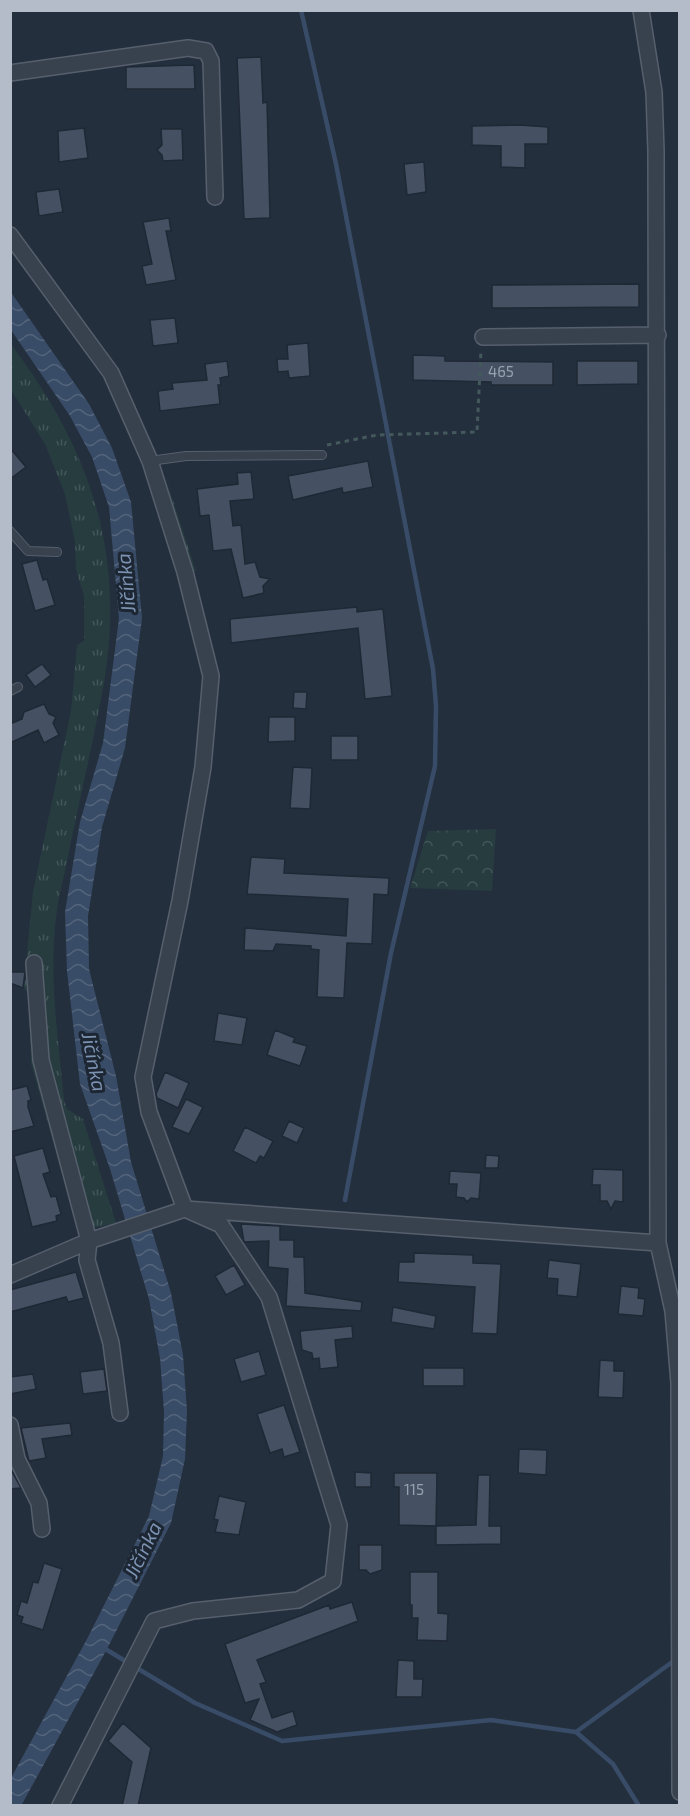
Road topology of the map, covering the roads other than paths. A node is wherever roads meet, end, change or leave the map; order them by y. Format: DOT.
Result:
graph roads {
  1 [pos="641,10"];
  2 [pos="10,73"];
  3 [pos="215,197"];
  4 [pos="10,235"];
  5 [pos="658,334"];
  6 [pos="483,337"];
  7 [pos="322,455"];
  8 [pos="150,461"];
  9 [pos="10,531"];
  10 [pos="57,552"];
  11 [pos="34,963"];
  12 [pos="186,1209"];
  13 [pos="95,1238"];
  14 [pos="658,1244"];
  15 [pos="10,1275"];
  16 [pos="120,1413"];
  17 [pos="10,1425"];
  18 [pos="42,1529"];
  19 [pos="680,1792"];
  20 [pos="60,1806"];
  1 -- 5 [label="street"];
  2 -- 3 [label="street"];
  4 -- 8 [label="street"];
  5 -- 6 [label="street"];
  5 -- 14 [label="street"];
  7 -- 8 [label="lane"];
  8 -- 12 [label="street"];
  9 -- 10 [label="lane"];
  11 -- 13 [label="street"];
  12 -- 13 [label="street"];
  12 -- 14 [label="street"];
  12 -- 20 [label="street"];
  13 -- 15 [label="street"];
  13 -- 16 [label="street"];
  14 -- 19 [label="street"];
  17 -- 18 [label="street"];
}
